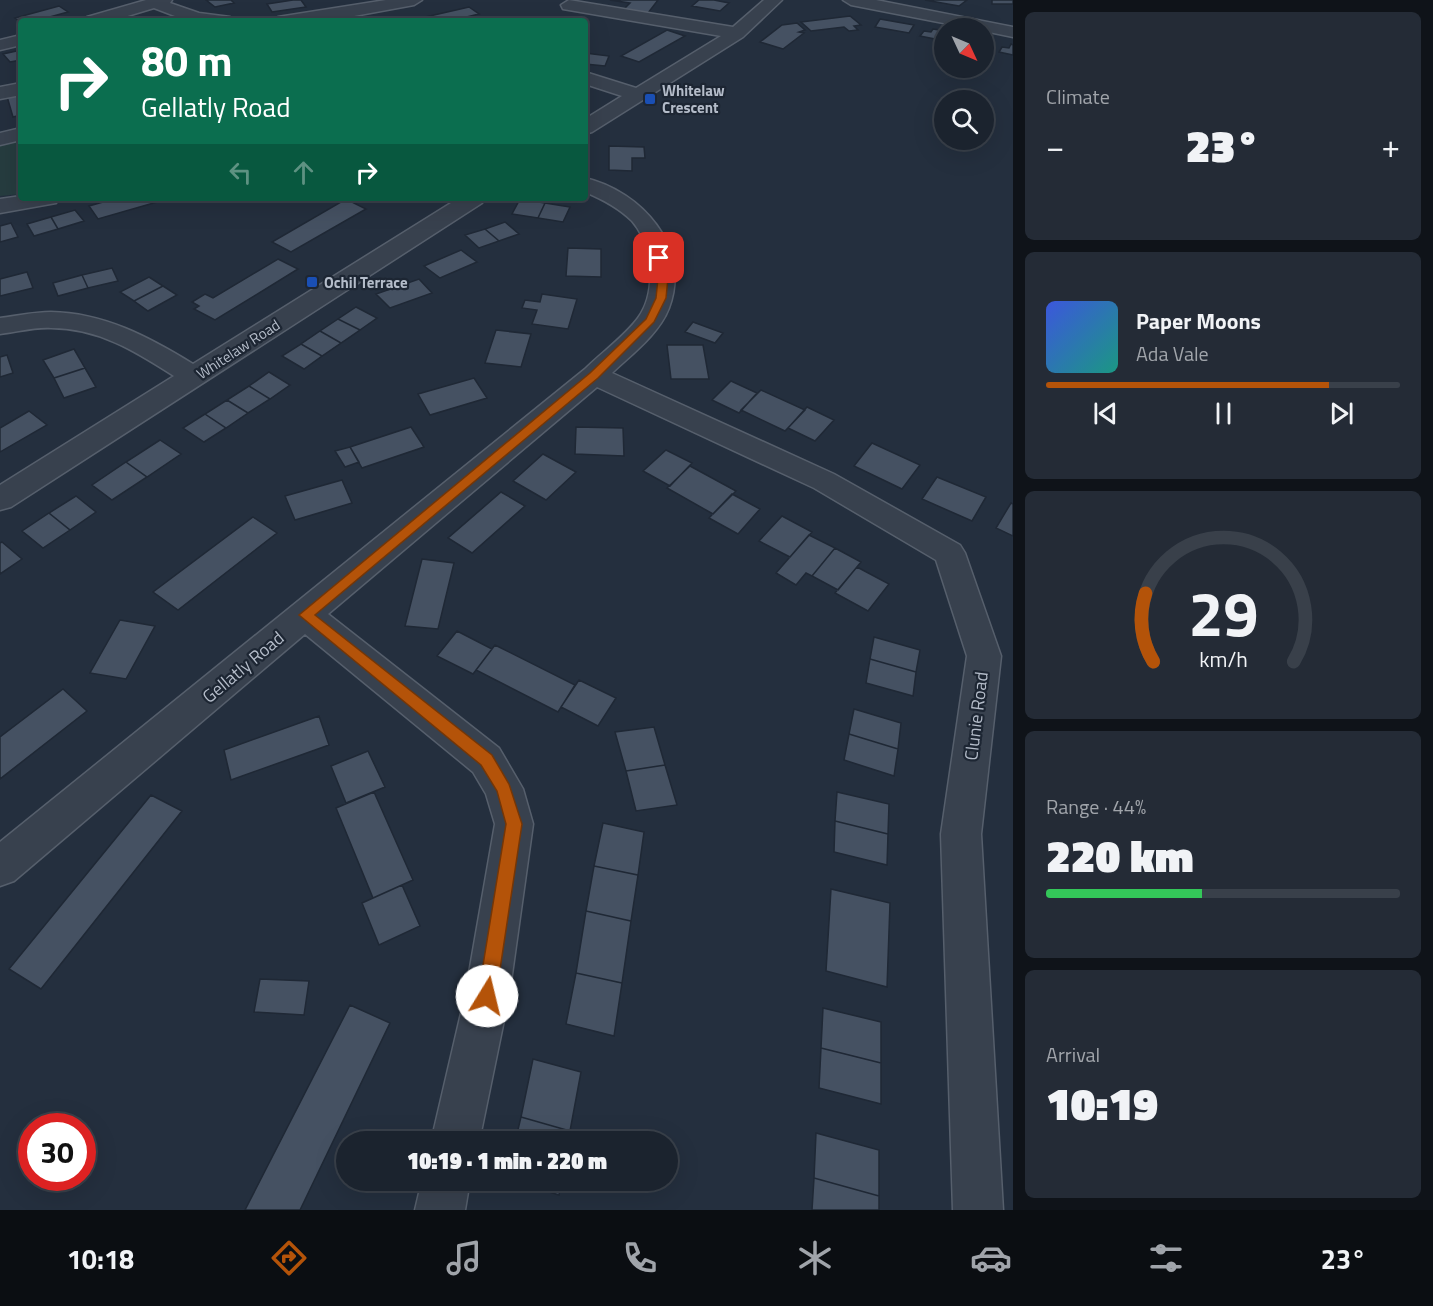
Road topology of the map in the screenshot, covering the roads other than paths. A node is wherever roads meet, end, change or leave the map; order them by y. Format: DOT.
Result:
graph roads {
  1 [pos="414,0"];
  2 [pos="774,0"];
  3 [pos="851,0"];
  4 [pos="160,2"];
  5 [pos="569,5"];
  6 [pos="104,18"];
  7 [pos="196,18"];
  8 [pos="315,18"];
  9 [pos="1013,32"];
  10 [pos="737,33"];
  11 [pos="18,41"];
  12 [pos="0,45"];
  13 [pos="588,79"];
  14 [pos="18,90"];
  15 [pos="0,93"];
  16 [pos="638,95"];
  17 [pos="588,126"];
  18 [pos="18,135"];
  19 [pos="0,139"];
  20 [pos="588,186"];
  21 [pos="30,201"];
  22 [pos="469,201"];
  23 [pos="0,206"];
  24 [pos="0,326"];
  25 [pos="594,375"];
  26 [pos="194,377"];
  27 [pos="0,499"];
  28 [pos="305,615"];
  29 [pos="0,867"];
  30 [pos="457,1131"];
  31 [pos="444,1191"];
  32 [pos="440,1210"];
  33 [pos="978,1210"];
  1 -- 8 [label="street"];
  2 -- 10 [label="street"];
  3 -- 9 [label="street"];
  4 -- 6 [label="street"];
  4 -- 7 [label="street"];
  5 -- 10 [label="street"];
  10 -- 16 [label="street"];
  11 -- 12 [label="street"];
  13 -- 16 [label="street"];
  14 -- 15 [label="street"];
  16 -- 17 [label="street"];
  18 -- 19 [label="street"];
  20 -- 25 [label="street, Gellatly Road"];
  21 -- 23 [label="street"];
  22 -- 26 [label="street, Whitelaw Road"];
  24 -- 26 [label="street"];
  25 -- 28 [label="street, Gellatly Road"];
  25 -- 33 [label="street, Clunie Road"];
  26 -- 27 [label="street, Whitelaw Road"];
  28 -- 29 [label="street, Gellatly Road"];
  28 -- 30 [label="street"];
  31 -- 32 [label="street"];
}
